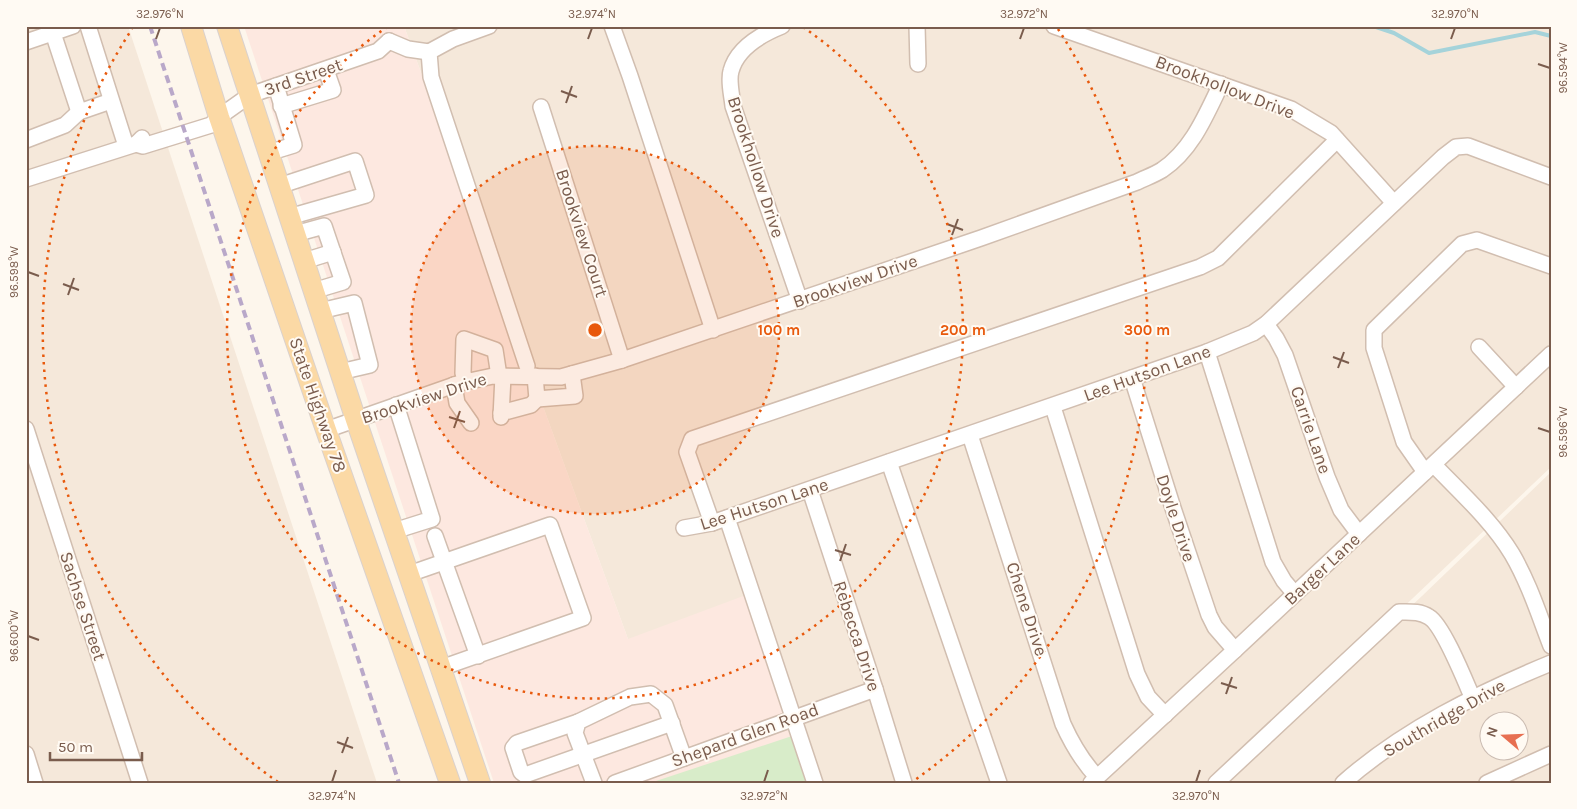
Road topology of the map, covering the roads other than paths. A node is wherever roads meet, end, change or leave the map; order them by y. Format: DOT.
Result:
graph roads {
  1 [pos="73,26"];
  2 [pos="88,26"];
  3 [pos="191,26"];
  4 [pos="227,26"];
  5 [pos="489,26"];
  6 [pos="612,26"];
  7 [pos="782,26"];
  8 [pos="917,26"];
  9 [pos="1054,26"];
  10 [pos="53,33"];
  11 [pos="389,33"];
  12 [pos="26,42"];
  13 [pos="429,52"];
  14 [pos="918,64"];
  15 [pos="326,70"];
  16 [pos="1220,84"];
  17 [pos="276,86"];
  18 [pos="250,95"];
  19 [pos="111,101"];
  20 [pos="282,106"];
  21 [pos="541,107"];
  22 [pos="78,112"];
  23 [pos="219,117"];
  24 [pos="26,140"];
  25 [pos="1337,140"];
  26 [pos="131,145"];
  27 [pos="268,153"];
  28 [pos="1551,177"];
  29 [pos="26,179"];
  30 [pos="279,186"];
  31 [pos="1394,203"];
  32 [pos="292,225"];
  33 [pos="333,252"];
  34 [pos="304,261"];
  35 [pos="1551,266"];
  36 [pos="313,290"];
  37 [pos="800,301"];
  38 [pos="320,311"];
  39 [pos="1266,324"];
  40 [pos="713,330"];
  41 [pos="1479,347"];
  42 [pos="1207,352"];
  43 [pos="1551,354"];
  44 [pos="622,360"];
  45 [pos="531,371"];
  46 [pos="340,372"];
  47 [pos="572,374"];
  48 [pos="501,376"];
  49 [pos="1132,378"];
  50 [pos="460,383"];
  51 [pos="1516,387"];
  52 [pos="537,399"];
  53 [pos="396,406"];
  54 [pos="1052,406"];
  55 [pos="356,420"];
  56 [pos="470,423"];
  57 [pos="26,428"];
  58 [pos="326,430"];
  59 [pos="970,435"];
  60 [pos="889,462"];
  61 [pos="1430,468"];
  62 [pos="810,490"];
  63 [pos="727,518"];
  64 [pos="712,523"];
  65 [pos="684,528"];
  66 [pos="394,531"];
  67 [pos="1359,534"];
  68 [pos="435,536"];
  69 [pos="444,562"];
  70 [pos="409,574"];
  71 [pos="1295,594"];
  72 [pos="1551,646"];
  73 [pos="1235,650"];
  74 [pos="478,656"];
  75 [pos="1551,663"];
  76 [pos="441,668"];
  77 [pos="875,689"];
  78 [pos="1473,699"];
  79 [pos="1165,715"];
  80 [pos="794,718"];
  81 [pos="578,722"];
  82 [pos="672,723"];
  83 [pos="26,754"];
  84 [pos="583,754"];
  85 [pos="1551,754"];
  86 [pos="684,758"];
  87 [pos="641,778"];
  88 [pos="1094,780"];
  89 [pos="36,783"];
  90 [pos="140,783"];
  91 [pos="450,783"];
  92 [pos="480,783"];
  93 [pos="594,783"];
  94 [pos="615,783"];
  95 [pos="815,783"];
  96 [pos="904,783"];
  97 [pos="999,783"];
  98 [pos="1216,783"];
  99 [pos="1343,783"];
  100 [pos="1487,783"];
  1 -- 10 [label="street"];
  2 -- 19 [label="street"];
  3 -- 23 [label="main road, State Highway 78"];
  4 -- 18 [label="main road, State Highway 78"];
  5 -- 13 [label="street"];
  6 -- 40 [label="street"];
  7 -- 37 [label="street, Brookhollow Drive"];
  8 -- 14 [label="street"];
  9 -- 16 [label="street, Brookhollow Drive"];
  10 -- 12 [label="street"];
  10 -- 22 [label="street"];
  11 -- 13 [label="street"];
  11 -- 15 [label="street, 3rd Street"];
  13 -- 45 [label="street"];
  15 -- 17 [label="street, 3rd Street"];
  15 -- 20 [label="street"];
  16 -- 25 [label="street, Brookhollow Drive"];
  16 -- 37 [label="street, Brookview Drive"];
  17 -- 18 [label="street, 3rd Street"];
  17 -- 20 [label="street"];
  18 -- 23 [label="street, 3rd Street"];
  18 -- 27 [label="main road, State Highway 78"];
  19 -- 22 [label="street"];
  19 -- 26 [label="street"];
  20 -- 27 [label="street"];
  21 -- 44 [label="street, Brookview Court"];
  22 -- 24 [label="street"];
  23 -- 26 [label="street, 3rd Street"];
  23 -- 58 [label="main road, State Highway 78"];
  25 -- 31 [label="street, Brookhollow Drive"];
  25 -- 64 [label="street"];
  26 -- 29 [label="street, 3rd Street"];
  27 -- 30 [label="main road, State Highway 78"];
  28 -- 31 [label="street, Lee Hutson Lane"];
  30 -- 32 [label="main road, State Highway 78"];
  30 -- 32 [label="street"];
  31 -- 39 [label="street, Lee Hutson Lane"];
  32 -- 33 [label="street"];
  32 -- 34 [label="main road, State Highway 78"];
  33 -- 34 [label="street"];
  33 -- 36 [label="street"];
  34 -- 36 [label="main road, State Highway 78"];
  35 -- 61 [label="street"];
  36 -- 38 [label="main road, State Highway 78"];
  37 -- 40 [label="street, Brookview Drive"];
  38 -- 46 [label="main road, State Highway 78"];
  38 -- 46 [label="street"];
  39 -- 42 [label="street, Lee Hutson Lane"];
  39 -- 67 [label="street, Carrie Lane"];
  40 -- 44 [label="street, Brookview Drive"];
  41 -- 51 [label="street"];
  42 -- 49 [label="street, Lee Hutson Lane"];
  42 -- 71 [label="street"];
  43 -- 51 [label="street, Barger Lane"];
  44 -- 47 [label="street, Brookview Drive"];
  45 -- 47 [label="street, Brookview Drive"];
  45 -- 48 [label="street, Brookview Drive"];
  45 -- 52 [label="street"];
  46 -- 55 [label="main road, State Highway 78"];
  47 -- 52 [label="street"];
  48 -- 50 [label="street, Brookview Drive"];
  48 -- 50 [label="street"];
  48 -- 52 [label="street"];
  49 -- 54 [label="street, Lee Hutson Lane"];
  49 -- 73 [label="street, Doyle Drive"];
  50 -- 53 [label="street, Brookview Drive"];
  50 -- 56 [label="street"];
  51 -- 61 [label="street, Barger Lane"];
  53 -- 55 [label="street, Brookview Drive"];
  53 -- 66 [label="street"];
  54 -- 59 [label="street, Lee Hutson Lane"];
  54 -- 79 [label="street"];
  55 -- 58 [label="street, Brookview Drive"];
  55 -- 66 [label="main road, State Highway 78"];
  57 -- 90 [label="street, Sachse Street"];
  58 -- 91 [label="main road, State Highway 78"];
  59 -- 60 [label="street, Lee Hutson Lane"];
  59 -- 88 [label="street, Chene Drive"];
  60 -- 62 [label="street, Lee Hutson Lane"];
  60 -- 97 [label="street"];
  61 -- 67 [label="street, Barger Lane"];
  61 -- 72 [label="street"];
  62 -- 63 [label="street, Lee Hutson Lane"];
  62 -- 77 [label="street, Rebecca Drive"];
  63 -- 64 [label="street, Lee Hutson Lane"];
  63 -- 80 [label="street"];
  64 -- 65 [label="street, Lee Hutson Lane"];
  66 -- 70 [label="main road, State Highway 78"];
  67 -- 71 [label="street, Barger Lane"];
  68 -- 69 [label="street"];
  69 -- 70 [label="street"];
  69 -- 74 [label="street"];
  69 -- 74 [label="street"];
  70 -- 76 [label="main road, State Highway 78"];
  71 -- 73 [label="street, Barger Lane"];
  73 -- 79 [label="street, Barger Lane"];
  74 -- 76 [label="street"];
  75 -- 78 [label="street, Southridge Drive"];
  76 -- 92 [label="main road, State Highway 78"];
  77 -- 80 [label="street, Shepard Glen Road"];
  77 -- 96 [label="street, Rebecca Drive"];
  78 -- 98 [label="street"];
  78 -- 99 [label="street, Southridge Drive"];
  79 -- 88 [label="street, Barger Lane"];
  80 -- 86 [label="street, Shepard Glen Road"];
  80 -- 95 [label="street"];
  81 -- 82 [label="street"];
  81 -- 84 [label="street"];
  81 -- 84 [label="street"];
  82 -- 84 [label="street"];
  82 -- 86 [label="street"];
  83 -- 89 [label="street"];
  84 -- 93 [label="street"];
  85 -- 100 [label="street"];
  86 -- 87 [label="street, Shepard Glen Road"];
  87 -- 94 [label="street, Shepard Glen Road"];
}
